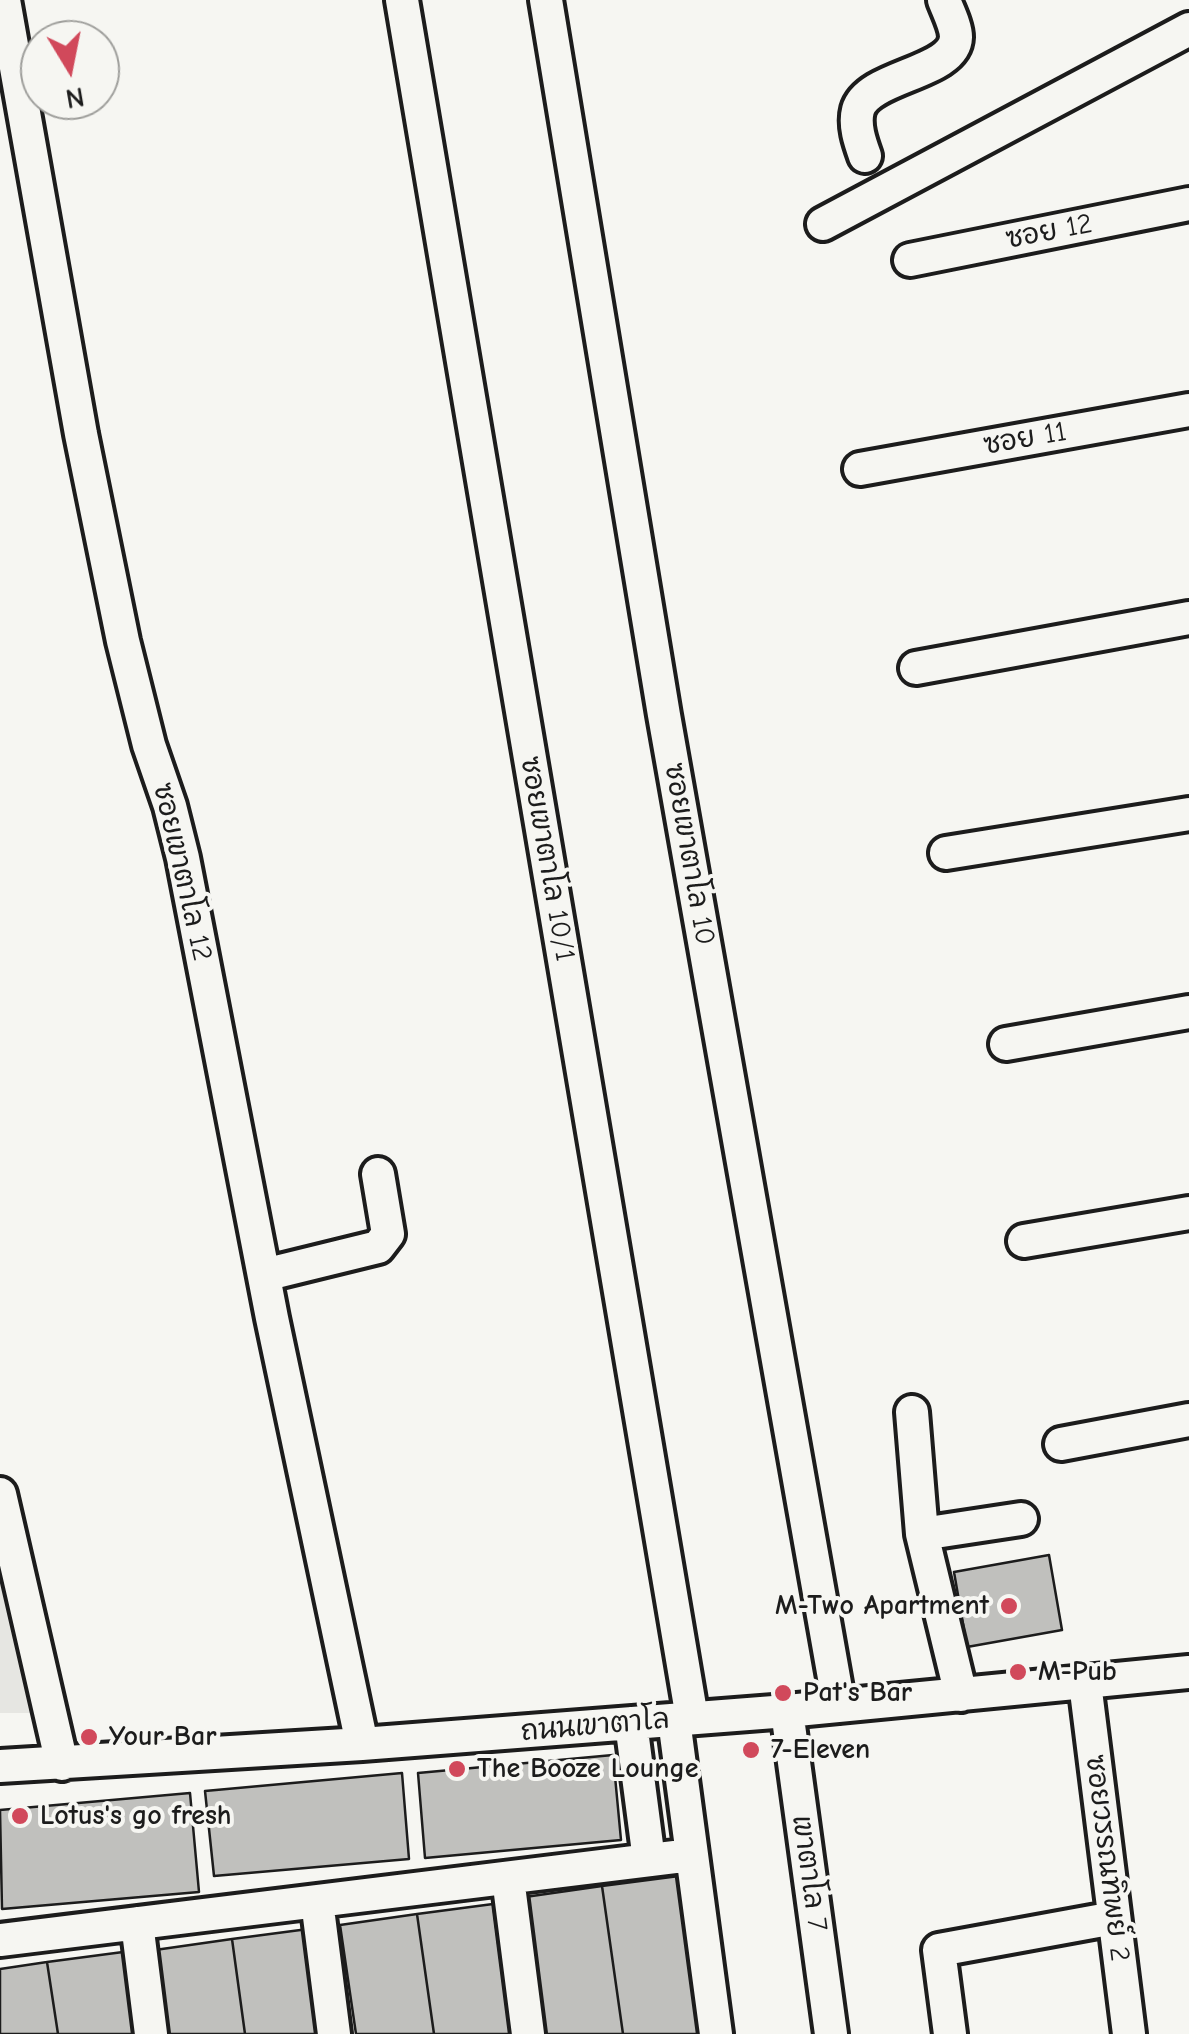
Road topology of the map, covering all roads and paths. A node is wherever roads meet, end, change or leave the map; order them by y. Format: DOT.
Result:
graph roads {
  1 [pos="4,0"];
  2 [pos="402,0"];
  3 [pos="546,0"];
  4 [pos="944,0"];
  5 [pos="1189,29"];
  6 [pos="865,156"];
  7 [pos="1189,204"];
  8 [pos="823,224"];
  9 [pos="910,260"];
  10 [pos="1189,410"];
  11 [pos="860,468"];
  12 [pos="1189,618"];
  13 [pos="916,668"];
  14 [pos="1189,814"];
  15 [pos="946,854"];
  16 [pos="1189,1012"];
  17 [pos="1006,1044"];
  18 [pos="378,1174"];
  19 [pos="1189,1213"];
  20 [pos="1024,1241"];
  21 [pos="264,1275"];
  22 [pos="912,1412"];
  23 [pos="1189,1420"];
  24 [pos="1061,1444"];
  25 [pos="0,1494"];
  26 [pos="1022,1519"];
  27 [pos="922,1534"];
  28 [pos="1189,1672"];
  29 [pos="1085,1683"];
  30 [pos="962,1695"];
  31 [pos="839,1706"];
  32 [pos="788,1711"];
  33 [pos="683,1719"];
  34 [pos="632,1724"];
  35 [pos="362,1744"];
  36 [pos="62,1764"];
  37 [pos="0,1766"];
  38 [pos="690,1855"];
  39 [pos="648,1860"];
  40 [pos="508,1878"];
  41 [pos="317,1901"];
  42 [pos="1114,1918"];
  43 [pos="136,1923"];
  44 [pos="0,1940"];
  45 [pos="151,2034"];
  46 [pos="334,2034"];
  47 [pos="528,2034"];
  48 [pos="716,2034"];
  49 [pos="831,2034"];
  50 [pos="950,2034"];
  51 [pos="1129,2034"];
  1 -- 21 [label="street, ซอยเขาตาโล 12"];
  2 -- 33 [label="street, ซอยเขาตาโล 10/1"];
  3 -- 31 [label="street, ซอยเขาตาโล 10"];
  4 -- 6 [label="street"];
  5 -- 8 [label="street"];
  7 -- 9 [label="street, ซอย 12"];
  10 -- 11 [label="street, ซอย 11"];
  12 -- 13 [label="street"];
  14 -- 15 [label="street"];
  16 -- 17 [label="street"];
  18 -- 21 [label="street"];
  19 -- 20 [label="street"];
  21 -- 35 [label="street, ซอยเขาตาโล 12"];
  22 -- 27 [label="street"];
  23 -- 24 [label="street"];
  25 -- 36 [label="street"];
  26 -- 27 [label="street"];
  27 -- 30 [label="street"];
  28 -- 29 [label="street, ถนนเขาตาโล"];
  29 -- 30 [label="street, ถนนเขาตาโล"];
  29 -- 42 [label="street, ซอยวรรณทิพย์ 2"];
  30 -- 31 [label="street, ถนนเขาตาโล"];
  31 -- 32 [label="street, ถนนเขาตาโล"];
  32 -- 33 [label="street, ถนนเขาตาโล"];
  32 -- 49 [label="street, เขาตาโล 7"];
  33 -- 34 [label="street, ถนนเขาตาโล"];
  33 -- 38 [label="street, ซอยเขาตาโล 10/1"];
  34 -- 35 [label="street, ถนนเขาตาโล"];
  34 -- 39 [label="street"];
  35 -- 36 [label="street, ถนนเขาตาโล"];
  36 -- 37 [label="street, ถนนเขาตาโล"];
  38 -- 39 [label="street"];
  38 -- 48 [label="street, ซอยเขาตาโล 10/1"];
  39 -- 40 [label="street"];
  40 -- 41 [label="street"];
  40 -- 47 [label="street"];
  41 -- 43 [label="street"];
  41 -- 46 [label="street"];
  42 -- 50 [label="street"];
  42 -- 51 [label="street, ซอยวรรณทิพย์ 2"];
  43 -- 44 [label="street"];
  43 -- 45 [label="street"];
}
